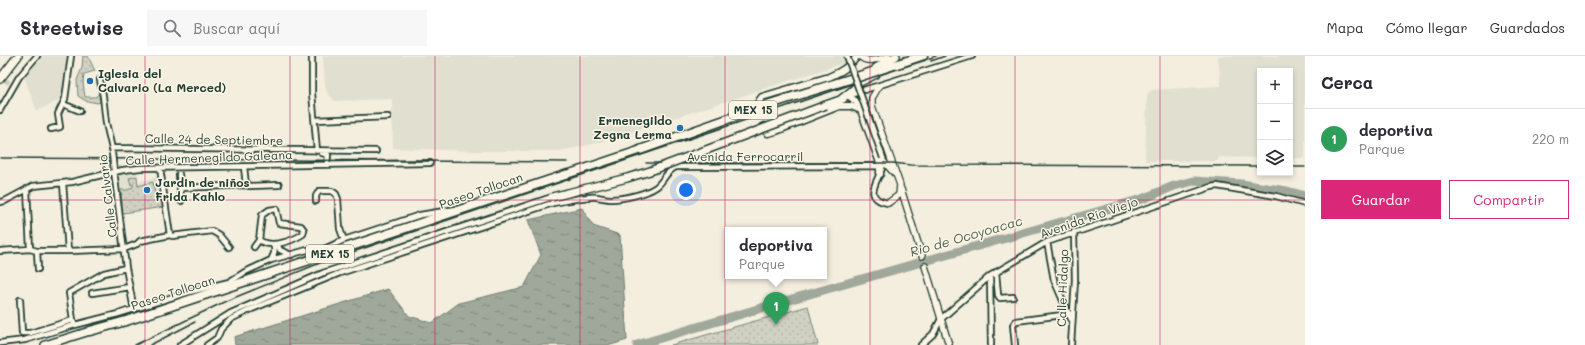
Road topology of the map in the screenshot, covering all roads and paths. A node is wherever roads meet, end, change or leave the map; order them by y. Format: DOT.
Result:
graph roads {
  1 [pos="18,56"];
  2 [pos="37,56"];
  3 [pos="71,56"];
  4 [pos="312,56"];
  5 [pos="844,56"];
  6 [pos="847,56"];
  7 [pos="857,56"];
  8 [pos="890,56"];
  9 [pos="896,56"];
  10 [pos="922,56"];
  11 [pos="972,56"];
  12 [pos="885,69"];
  13 [pos="867,73"];
  14 [pos="0,79"];
  15 [pos="100,80"];
  16 [pos="879,86"];
  17 [pos="849,96"];
  18 [pos="839,101"];
  19 [pos="63,104"];
  20 [pos="758,104"];
  21 [pos="0,110"];
  22 [pos="861,110"];
  23 [pos="80,111"];
  24 [pos="388,116"];
  25 [pos="314,120"];
  26 [pos="764,126"];
  27 [pos="50,129"];
  28 [pos="112,150"];
  29 [pos="640,150"];
  30 [pos="317,151"];
  31 [pos="376,151"];
  32 [pos="883,162"];
  33 [pos="430,163"];
  34 [pos="327,165"];
  35 [pos="244,167"];
  36 [pos="160,168"];
  37 [pos="114,172"];
  38 [pos="180,174"];
  39 [pos="568,174"];
  40 [pos="880,174"];
  41 [pos="897,176"];
  42 [pos="63,183"];
  43 [pos="246,185"];
  44 [pos="279,185"];
  45 [pos="900,185"];
  46 [pos="181,188"];
  47 [pos="27,189"];
  48 [pos="552,196"];
  49 [pos="181,201"];
  50 [pos="316,201"];
  51 [pos="0,202"];
  52 [pos="888,203"];
  53 [pos="1305,204"];
  54 [pos="906,206"];
  55 [pos="461,210"];
  56 [pos="1074,232"];
  57 [pos="170,235"];
  58 [pos="259,240"];
  59 [pos="344,240"];
  60 [pos="1047,242"];
  61 [pos="275,244"];
  62 [pos="229,247"];
  63 [pos="254,247"];
  64 [pos="30,249"];
  65 [pos="124,249"];
  66 [pos="0,250"];
  67 [pos="37,251"];
  68 [pos="68,251"];
  69 [pos="291,255"];
  70 [pos="922,256"];
  71 [pos="271,260"];
  72 [pos="925,266"];
  73 [pos="38,268"];
  74 [pos="126,268"];
  75 [pos="996,272"];
  76 [pos="990,276"];
  77 [pos="130,287"];
  78 [pos="92,293"];
  79 [pos="1013,297"];
  80 [pos="20,300"];
  81 [pos="134,310"];
  82 [pos="1070,314"];
  83 [pos="941,319"];
  84 [pos="74,323"];
  85 [pos="90,330"];
  86 [pos="0,343"];
  87 [pos="45,345"];
  88 [pos="57,345"];
  89 [pos="180,345"];
  90 [pos="207,345"];
  91 [pos="921,345"];
  92 [pos="949,345"];
  93 [pos="991,345"];
  94 [pos="1015,345"];
  95 [pos="1071,345"];
  1 -- 14 [label="highway"];
  2 -- 21 [label="street"];
  3 -- 19 [label="street"];
  4 -- 25 [label="street"];
  5 -- 7 [label="street"];
  6 -- 32 [label="street, bridge"];
  7 -- 8 [label="street"];
  7 -- 20 [label="main road"];
  9 -- 13 [label="highway"];
  10 -- 12 [label="highway, Paseo Tollocan / MEX 15"];
  11 -- 16 [label="street"];
  12 -- 13 [label="highway, Paseo Tollocan / MEX 15"];
  12 -- 18 [label="highway"];
  13 -- 29 [label="highway, Paseo Tollocan / MEX 15"];
  15 -- 28 [label="street, Calle Calvario"];
  16 -- 17 [label="street"];
  16 -- 41 [label="street"];
  17 -- 18 [label="highway"];
  17 -- 22 [label="main road"];
  18 -- 48 [label="highway, bridge"];
  19 -- 23 [label="street"];
  19 -- 27 [label="street"];
  22 -- 26 [label="main road"];
  22 -- 32 [label="main road"];
  24 -- 25 [label="street"];
  25 -- 30 [label="street"];
  28 -- 30 [label="street, Calle 24 de Septiembre"];
  28 -- 37 [label="street, Calle Calvario, bridge"];
  29 -- 39 [label="highway, Paseo Tollocan / MEX 15, bridge"];
  30 -- 31 [label="street, Calle 24 de Septiembre"];
  30 -- 34 [label="street"];
  32 -- 40 [label="main road"];
  32 -- 41 [label="street"];
  32 -- 90 [label="street, Avenida Ferrocarril"];
  33 -- 34 [label="street, Calle Hermenegildo Galeana"];
  34 -- 35 [label="street, Calle Hermenegildo Galeana"];
  35 -- 36 [label="street, Calle Hermenegildo Galeana"];
  35 -- 43 [label="street"];
  36 -- 37 [label="street, Calle Hermenegildo Galeana"];
  36 -- 57 [label="street"];
  37 -- 42 [label="street, Calle Hermenegildo Galeana"];
  37 -- 65 [label="street, Calle Calvario"];
  38 -- 46 [label="street"];
  39 -- 55 [label="highway, Paseo Tollocan / MEX 15"];
  40 -- 52 [label="street"];
  41 -- 45 [label="street"];
  42 -- 47 [label="street, Calle Hermenegildo Galeana"];
  42 -- 68 [label="street"];
  43 -- 44 [label="street"];
  43 -- 46 [label="street"];
  45 -- 52 [label="street"];
  45 -- 54 [label="street"];
  46 -- 49 [label="street"];
  47 -- 51 [label="street, Calle Hermenegildo Galeana"];
  47 -- 64 [label="street"];
  48 -- 89 [label="street"];
  50 -- 59 [label="street"];
  52 -- 54 [label="street"];
  53 -- 56 [label="street, Avenida Río Viejo"];
  54 -- 70 [label="street"];
  55 -- 59 [label="street"];
  55 -- 85 [label="highway, Paseo Tollocan / MEX 15"];
  56 -- 60 [label="street, Avenida Río Viejo"];
  56 -- 82 [label="street, Calle Hidalgo"];
  57 -- 62 [label="street"];
  57 -- 65 [label="street"];
  58 -- 61 [label="street"];
  58 -- 61 [label="street"];
  58 -- 63 [label="street"];
  59 -- 69 [label="street"];
  60 -- 75 [label="street, Avenida Río Viejo"];
  60 -- 82 [label="street"];
  61 -- 69 [label="street"];
  61 -- 71 [label="street"];
  64 -- 66 [label="street"];
  64 -- 67 [label="street"];
  65 -- 68 [label="street"];
  65 -- 74 [label="street, Calle Calvario"];
  67 -- 68 [label="street"];
  67 -- 73 [label="street"];
  69 -- 71 [label="street"];
  70 -- 72 [label="street"];
  71 -- 81 [label="street"];
  72 -- 83 [label="street"];
  74 -- 77 [label="street, Calle Calvario"];
  74 -- 84 [label="street"];
  75 -- 76 [label="street, Avenida Río Viejo"];
  75 -- 79 [label="street"];
  76 -- 83 [label="street, Avenida Río Viejo"];
  76 -- 93 [label="street"];
  77 -- 78 [label="street"];
  77 -- 81 [label="street, Calle Calvario"];
  80 -- 84 [label="street"];
  81 -- 84 [label="street"];
  82 -- 94 [label="street"];
  82 -- 95 [label="street, Calle Hidalgo"];
  83 -- 91 [label="street, Avenida Río Viejo"];
  83 -- 92 [label="street"];
  84 -- 86 [label="street"];
  85 -- 87 [label="highway, Paseo Tollocan / MEX 15"];
  85 -- 88 [label="main road"];
}
